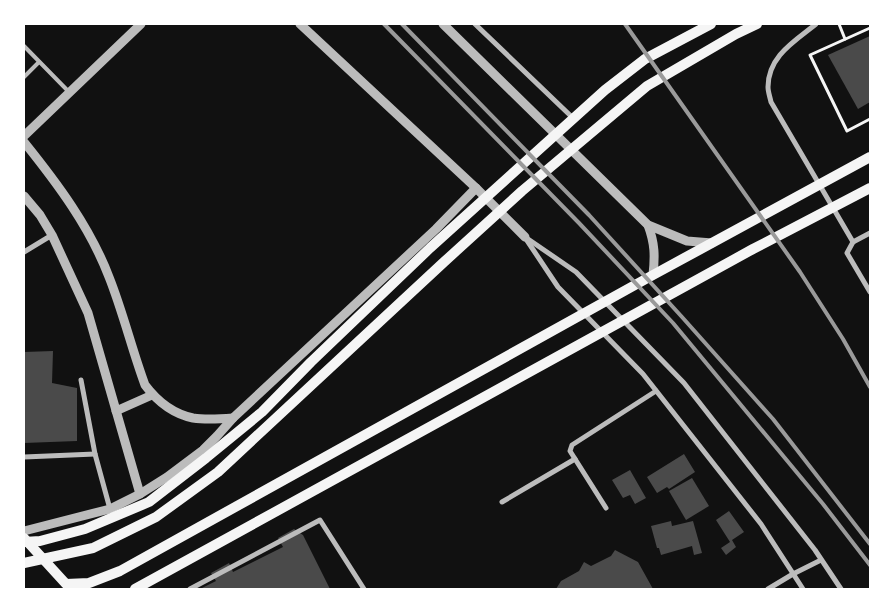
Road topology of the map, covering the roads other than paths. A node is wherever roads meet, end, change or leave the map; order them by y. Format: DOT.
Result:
graph roads {
  1 [pos="141,24"];
  2 [pos="300,24"];
  3 [pos="443,24"];
  4 [pos="475,24"];
  5 [pos="711,24"];
  6 [pos="756,24"];
  7 [pos="816,24"];
  8 [pos="24,46"];
  9 [pos="39,62"];
  10 [pos="24,77"];
  11 [pos="69,92"];
  12 [pos="574,119"];
  13 [pos="24,136"];
  14 [pos="24,142"];
  15 [pos="870,157"];
  16 [pos="476,188"];
  17 [pos="870,188"];
  18 [pos="24,196"];
  19 [pos="648,226"];
  20 [pos="870,233"];
  21 [pos="52,235"];
  22 [pos="525,236"];
  23 [pos="852,242"];
  24 [pos="712,243"];
  25 [pos="24,252"];
  26 [pos="652,275"];
  27 [pos="870,292"];
  28 [pos="81,380"];
  29 [pos="656,391"];
  30 [pos="152,395"];
  31 [pos="116,411"];
  32 [pos="233,418"];
  33 [pos="96,454"];
  34 [pos="24,457"];
  35 [pos="575,459"];
  36 [pos="140,494"];
  37 [pos="502,502"];
  38 [pos="606,508"];
  39 [pos="110,509"];
  40 [pos="24,531"];
  41 [pos="24,538"];
  42 [pos="24,542"];
  43 [pos="821,560"];
  44 [pos="24,563"];
  45 [pos="793,574"];
  46 [pos="66,587"];
  47 [pos="135,589"];
  48 [pos="190,589"];
  49 [pos="364,589"];
  50 [pos="768,589"];
  51 [pos="803,589"];
  52 [pos="841,589"];
  1 -- 11 [label="street"];
  2 -- 16 [label="street"];
  3 -- 19 [label="street"];
  4 -- 12 [label="street"];
  5 -- 42 [label="main road"];
  6 -- 44 [label="main road"];
  7 -- 23 [label="street"];
  8 -- 9 [label="lane"];
  9 -- 10 [label="lane"];
  9 -- 11 [label="lane"];
  11 -- 13 [label="street"];
  14 -- 30 [label="street"];
  15 -- 24 [label="main road"];
  16 -- 22 [label="street"];
  16 -- 32 [label="street"];
  17 -- 47 [label="main road"];
  18 -- 21 [label="street"];
  19 -- 24 [label="street"];
  19 -- 26 [label="street"];
  20 -- 23 [label="street"];
  21 -- 25 [label="street"];
  21 -- 31 [label="street"];
  22 -- 29 [label="street"];
  22 -- 43 [label="street"];
  23 -- 27 [label="street"];
  24 -- 26 [label="main road"];
  26 -- 46 [label="main road"];
  28 -- 33 [label="street"];
  29 -- 35 [label="street"];
  29 -- 45 [label="street"];
  30 -- 31 [label="street"];
  30 -- 32 [label="street"];
  31 -- 36 [label="street"];
  32 -- 36 [label="street"];
  33 -- 34 [label="street"];
  33 -- 39 [label="street"];
  35 -- 37 [label="street"];
  35 -- 38 [label="street"];
  36 -- 39 [label="street"];
  39 -- 40 [label="street"];
  41 -- 46 [label="main road"];
  43 -- 45 [label="street"];
  43 -- 52 [label="street"];
  45 -- 50 [label="street"];
  45 -- 51 [label="street"];
  48 -- 49 [label="street"];
}
